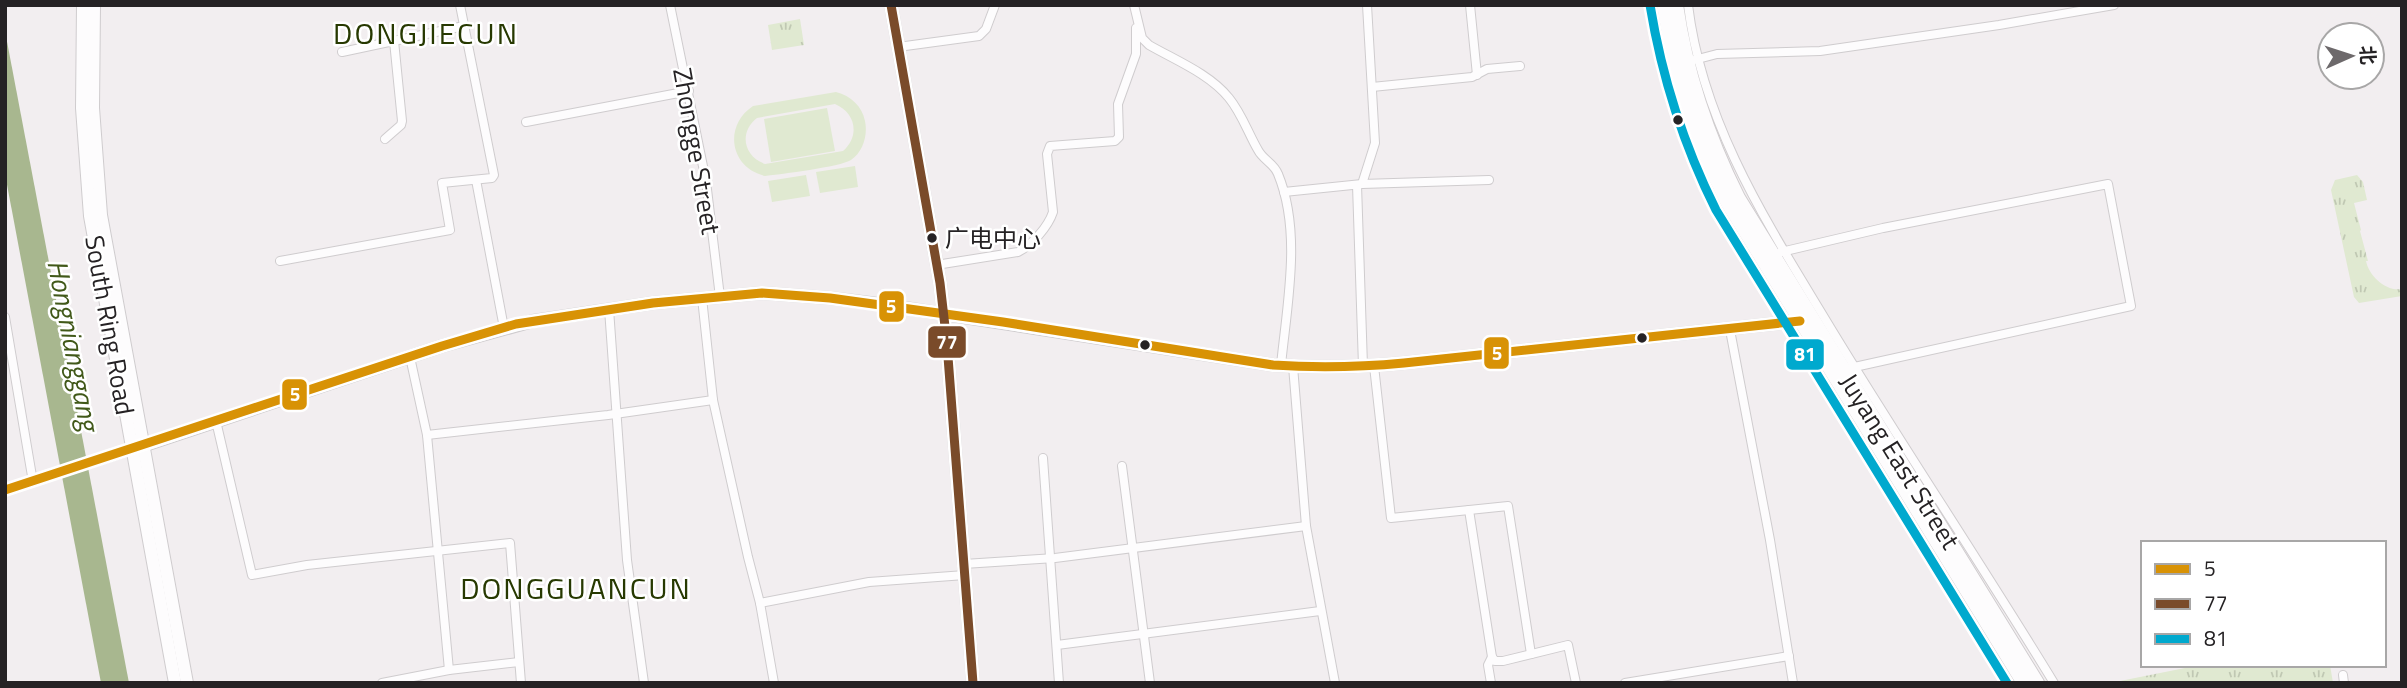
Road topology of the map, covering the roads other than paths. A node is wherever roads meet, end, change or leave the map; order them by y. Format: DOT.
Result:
graph roads {
  1 [pos="83,5"];
  2 [pos="94,5"];
  3 [pos="460,5"];
  4 [pos="670,5"];
  5 [pos="891,5"];
  6 [pos="995,5"];
  7 [pos="1134,5"];
  8 [pos="1367,5"];
  9 [pos="1470,5"];
  10 [pos="1650,5"];
  11 [pos="1664,5"];
  12 [pos="1676,5"];
  13 [pos="1688,5"];
  14 [pos="2114,5"];
  15 [pos="1138,25"];
  16 [pos="464,26"];
  17 [pos="394,41"];
  18 [pos="898,47"];
  19 [pos="342,52"];
  20 [pos="1692,60"];
  21 [pos="1520,66"];
  22 [pos="1477,75"];
  23 [pos="1372,87"];
  24 [pos="689,92"];
  25 [pos="526,122"];
  26 [pos="385,139"];
  27 [pos="476,180"];
  28 [pos="1489,180"];
  29 [pos="1360,185"];
  30 [pos="1284,192"];
  31 [pos="1778,253"];
  32 [pos="280,261"];
  33 [pos="936,265"];
  34 [pos="720,296"];
  35 [pos="702,298"];
  36 [pos="609,309"];
  37 [pos="943,313"];
  38 [pos="5,317"];
  39 [pos="1800,321"];
  40 [pos="1785,323"];
  41 [pos="504,328"];
  42 [pos="1730,330"];
  43 [pos="410,357"];
  44 [pos="1287,366"];
  45 [pos="1368,366"];
  46 [pos="1849,368"];
  47 [pos="713,400"];
  48 [pos="616,414"];
  49 [pos="216,421"];
  50 [pos="427,435"];
  51 [pos="137,447"];
  52 [pos="1043,458"];
  53 [pos="1122,466"];
  54 [pos="33,481"];
  55 [pos="5,491"];
  56 [pos="1469,510"];
  57 [pos="1306,527"];
  58 [pos="1133,548"];
  59 [pos="438,550"];
  60 [pos="1050,558"];
  61 [pos="964,569"];
  62 [pos="760,603"];
  63 [pos="1320,611"];
  64 [pos="1144,634"];
  65 [pos="1056,645"];
  66 [pos="1531,654"];
  67 [pos="1789,656"];
  68 [pos="1492,657"];
  69 [pos="519,662"];
  70 [pos="449,670"];
  71 [pos="1655,680"];
  72 [pos="175,683"];
  73 [pos="187,683"];
  74 [pos="382,683"];
  75 [pos="522,683"];
  76 [pos="644,683"];
  77 [pos="774,683"];
  78 [pos="973,683"];
  79 [pos="1059,683"];
  80 [pos="1150,683"];
  81 [pos="1335,683"];
  82 [pos="1491,683"];
  83 [pos="1576,683"];
  84 [pos="1625,683"];
  85 [pos="1793,683"];
  86 [pos="2007,683"];
  87 [pos="2024,683"];
  88 [pos="2038,683"];
  89 [pos="2054,683"];
  1 -- 51 [label="main road, South Ring Road"];
  2 -- 51 [label="main road, South Ring Road"];
  3 -- 16 [label="street"];
  4 -- 24 [label="street, Zhongge Street"];
  5 -- 18 [label="main road"];
  6 -- 18 [label="street"];
  7 -- 15 [label="street"];
  8 -- 23 [label="street"];
  9 -- 22 [label="street"];
  10 -- 40 [label="street"];
  11 -- 39 [label="highway, Juyang East Street"];
  12 -- 20 [label="highway, Juyang East Street"];
  13 -- 20 [label="street"];
  14 -- 20 [label="street"];
  15 -- 30 [label="street"];
  15 -- 33 [label="street"];
  16 -- 17 [label="street"];
  16 -- 27 [label="street"];
  17 -- 19 [label="street"];
  17 -- 26 [label="street"];
  18 -- 33 [label="main road"];
  20 -- 31 [label="highway, Juyang East Street"];
  21 -- 22 [label="street"];
  22 -- 23 [label="street"];
  23 -- 29 [label="street"];
  24 -- 25 [label="street"];
  24 -- 34 [label="street, Zhongge Street"];
  27 -- 32 [label="street"];
  27 -- 41 [label="street"];
  28 -- 29 [label="street"];
  29 -- 30 [label="street"];
  29 -- 45 [label="street"];
  30 -- 44 [label="street"];
  31 -- 46 [label="highway, Juyang East Street"];
  31 -- 46 [label="street"];
  33 -- 37 [label="main road"];
  34 -- 35 [label="main road"];
  34 -- 37 [label="main road"];
  35 -- 36 [label="main road"];
  35 -- 47 [label="street"];
  36 -- 41 [label="main road"];
  36 -- 48 [label="street"];
  37 -- 44 [label="main road"];
  37 -- 61 [label="main road"];
  38 -- 54 [label="street"];
  39 -- 40 [label="main road"];
  39 -- 87 [label="highway, Juyang East Street"];
  40 -- 42 [label="main road"];
  40 -- 86 [label="street"];
  41 -- 43 [label="main road"];
  42 -- 45 [label="main road"];
  42 -- 67 [label="street"];
  43 -- 49 [label="main road"];
  43 -- 50 [label="street"];
  44 -- 45 [label="main road"];
  44 -- 57 [label="street"];
  45 -- 56 [label="street"];
  46 -- 88 [label="highway, Juyang East Street"];
  46 -- 89 [label="street"];
  47 -- 48 [label="street"];
  47 -- 62 [label="street"];
  48 -- 50 [label="street"];
  48 -- 76 [label="street"];
  49 -- 51 [label="main road"];
  49 -- 59 [label="street"];
  50 -- 59 [label="street"];
  51 -- 54 [label="street"];
  51 -- 72 [label="main road, South Ring Road"];
  51 -- 73 [label="main road, South Ring Road"];
  52 -- 60 [label="street"];
  53 -- 58 [label="street"];
  54 -- 55 [label="street"];
  56 -- 66 [label="street"];
  56 -- 68 [label="street"];
  57 -- 58 [label="street"];
  57 -- 63 [label="street"];
  58 -- 60 [label="street"];
  58 -- 64 [label="street"];
  59 -- 69 [label="street"];
  59 -- 70 [label="street"];
  60 -- 61 [label="street"];
  60 -- 65 [label="street"];
  61 -- 62 [label="street"];
  61 -- 78 [label="main road"];
  62 -- 77 [label="street"];
  63 -- 64 [label="street"];
  63 -- 81 [label="street"];
  64 -- 65 [label="street"];
  64 -- 80 [label="street"];
  65 -- 79 [label="street"];
  66 -- 68 [label="street"];
  66 -- 83 [label="street"];
  67 -- 71 [label="street"];
  67 -- 85 [label="street"];
  68 -- 82 [label="street"];
  69 -- 70 [label="street"];
  69 -- 75 [label="street"];
  70 -- 74 [label="street"];
  71 -- 84 [label="street"];
}
